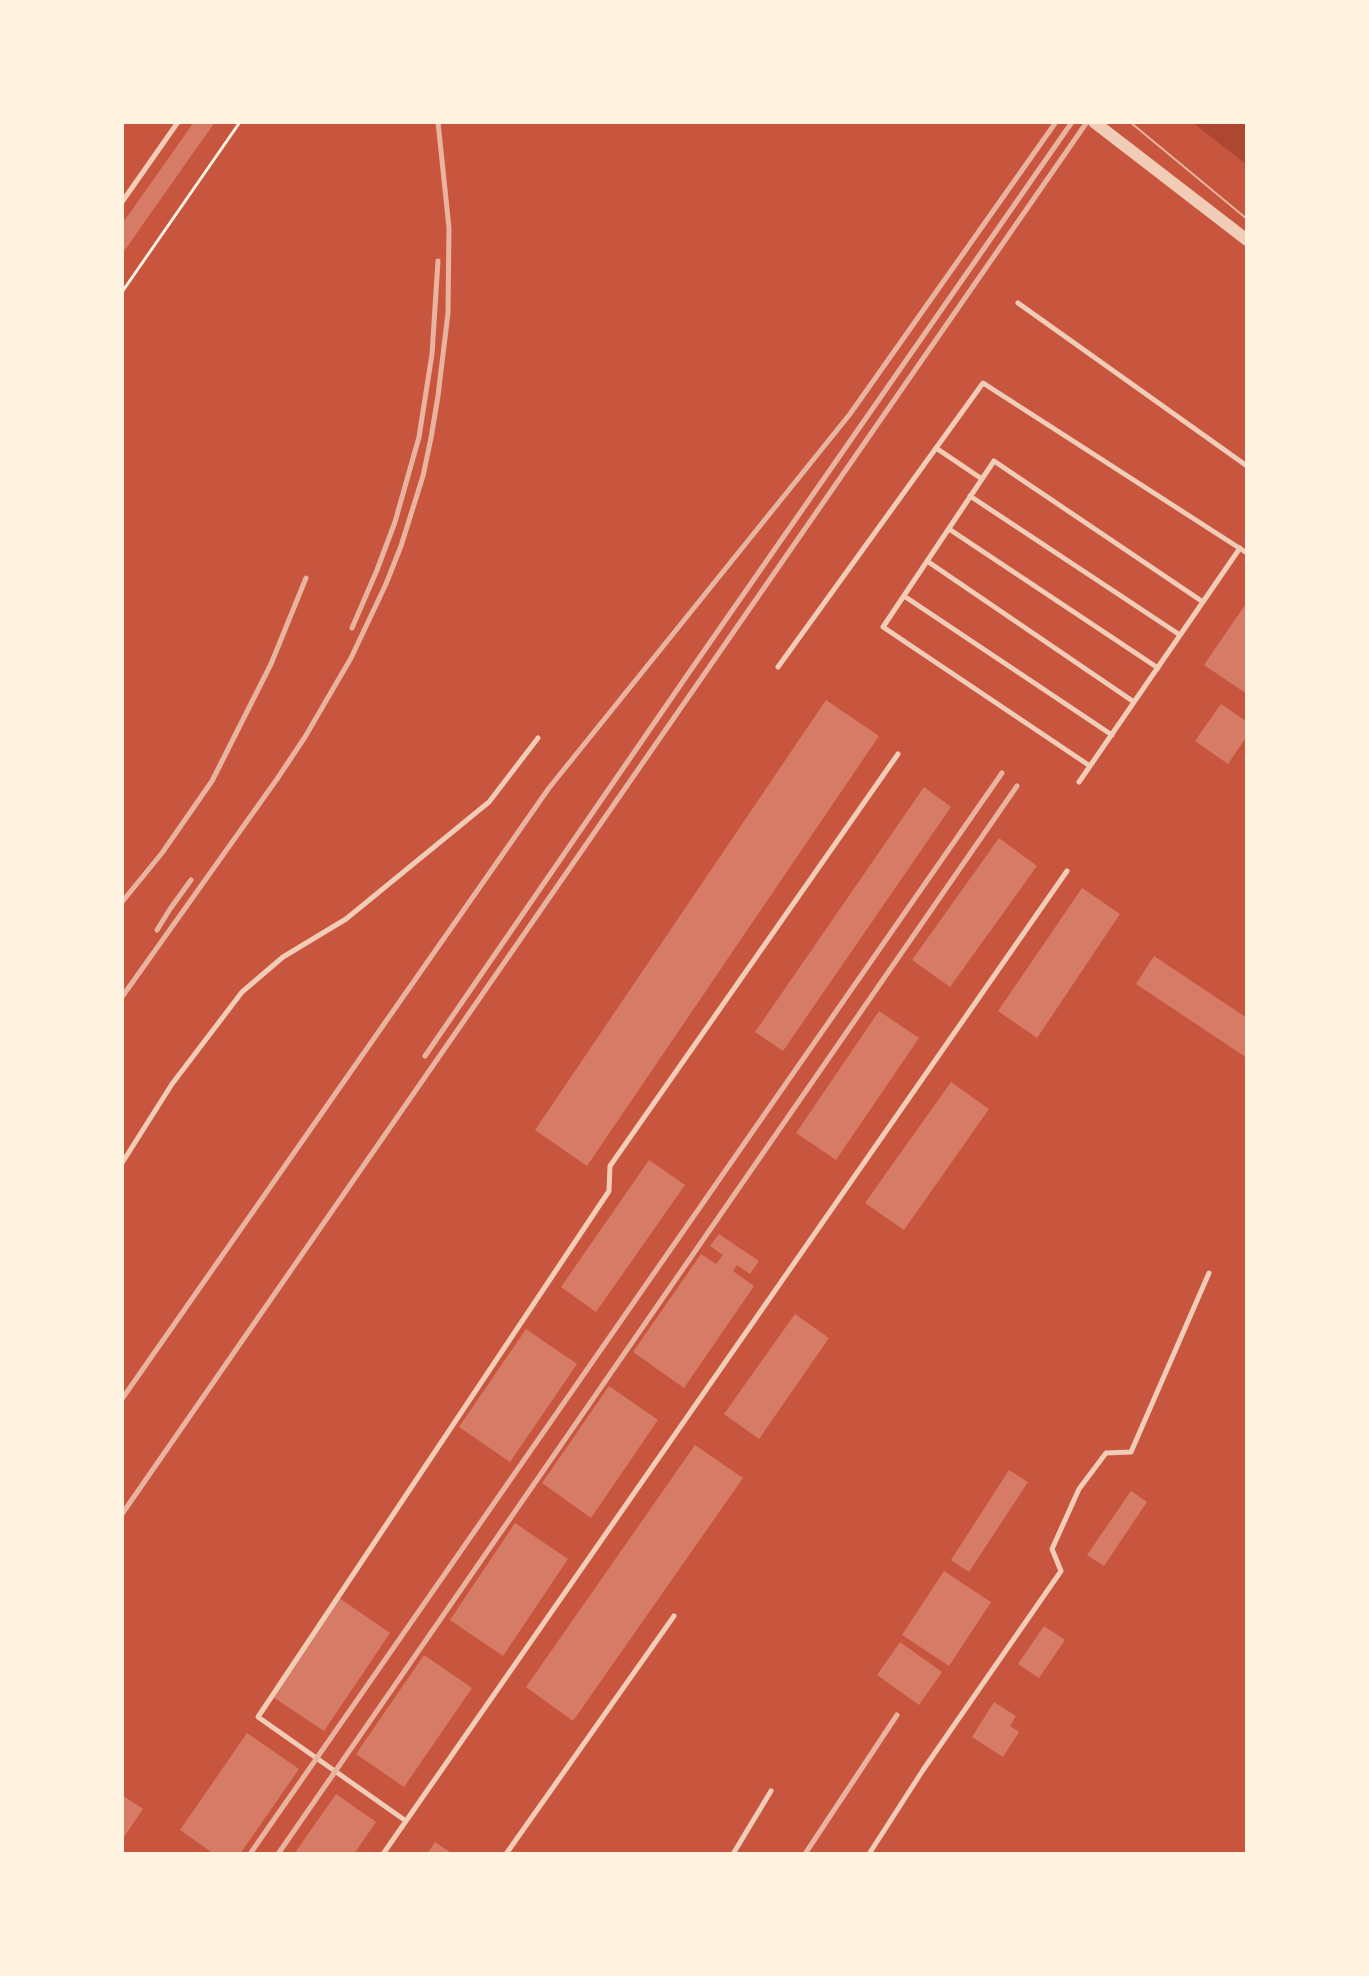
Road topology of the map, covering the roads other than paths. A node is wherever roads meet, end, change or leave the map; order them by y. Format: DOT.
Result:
graph roads {
  1 [pos="178,122"];
  2 [pos="1094,122"];
  3 [pos="122,202"];
  4 [pos="1247,240"];
  5 [pos="1018,303"];
  6 [pos="936,448"];
  7 [pos="1247,466"];
  8 [pos="982,479"];
  9 [pos="970,496"];
  10 [pos="949,529"];
  11 [pos="1240,548"];
  12 [pos="1247,553"];
  13 [pos="927,561"];
  14 [pos="904,596"];
  15 [pos="1203,602"];
  16 [pos="1180,635"];
  17 [pos="778,667"];
  18 [pos="1158,668"];
  19 [pos="1134,702"];
  20 [pos="1112,735"];
  21 [pos="538,738"];
  22 [pos="898,754"];
  23 [pos="1090,766"];
  24 [pos="1079,782"];
  25 [pos="1067,871"];
  26 [pos="122,1163"];
  27 [pos="1209,1273"];
  28 [pos="674,1616"];
  29 [pos="771,1791"];
  30 [pos="406,1821"];
  31 [pos="383,1854"];
  32 [pos="506,1854"];
  33 [pos="733,1854"];
  34 [pos="869,1854"];
  1 -- 3 [label="lane"];
  2 -- 4 [label="street"];
  5 -- 7 [label="lane"];
  6 -- 8 [label="lane"];
  6 -- 11 [label="lane"];
  6 -- 17 [label="lane"];
  8 -- 9 [label="lane"];
  8 -- 15 [label="lane"];
  9 -- 10 [label="lane"];
  9 -- 16 [label="lane"];
  10 -- 13 [label="lane"];
  10 -- 18 [label="lane"];
  11 -- 12 [label="lane"];
  11 -- 15 [label="lane"];
  13 -- 14 [label="lane"];
  13 -- 19 [label="lane"];
  14 -- 20 [label="lane"];
  14 -- 23 [label="lane"];
  15 -- 16 [label="lane"];
  16 -- 18 [label="lane"];
  18 -- 19 [label="lane"];
  19 -- 20 [label="lane"];
  20 -- 23 [label="lane"];
  21 -- 26 [label="lane"];
  22 -- 30 [label="lane"];
  23 -- 24 [label="lane"];
  25 -- 30 [label="lane"];
  27 -- 34 [label="lane"];
  28 -- 32 [label="lane"];
  29 -- 33 [label="lane"];
  30 -- 31 [label="lane"];
}
